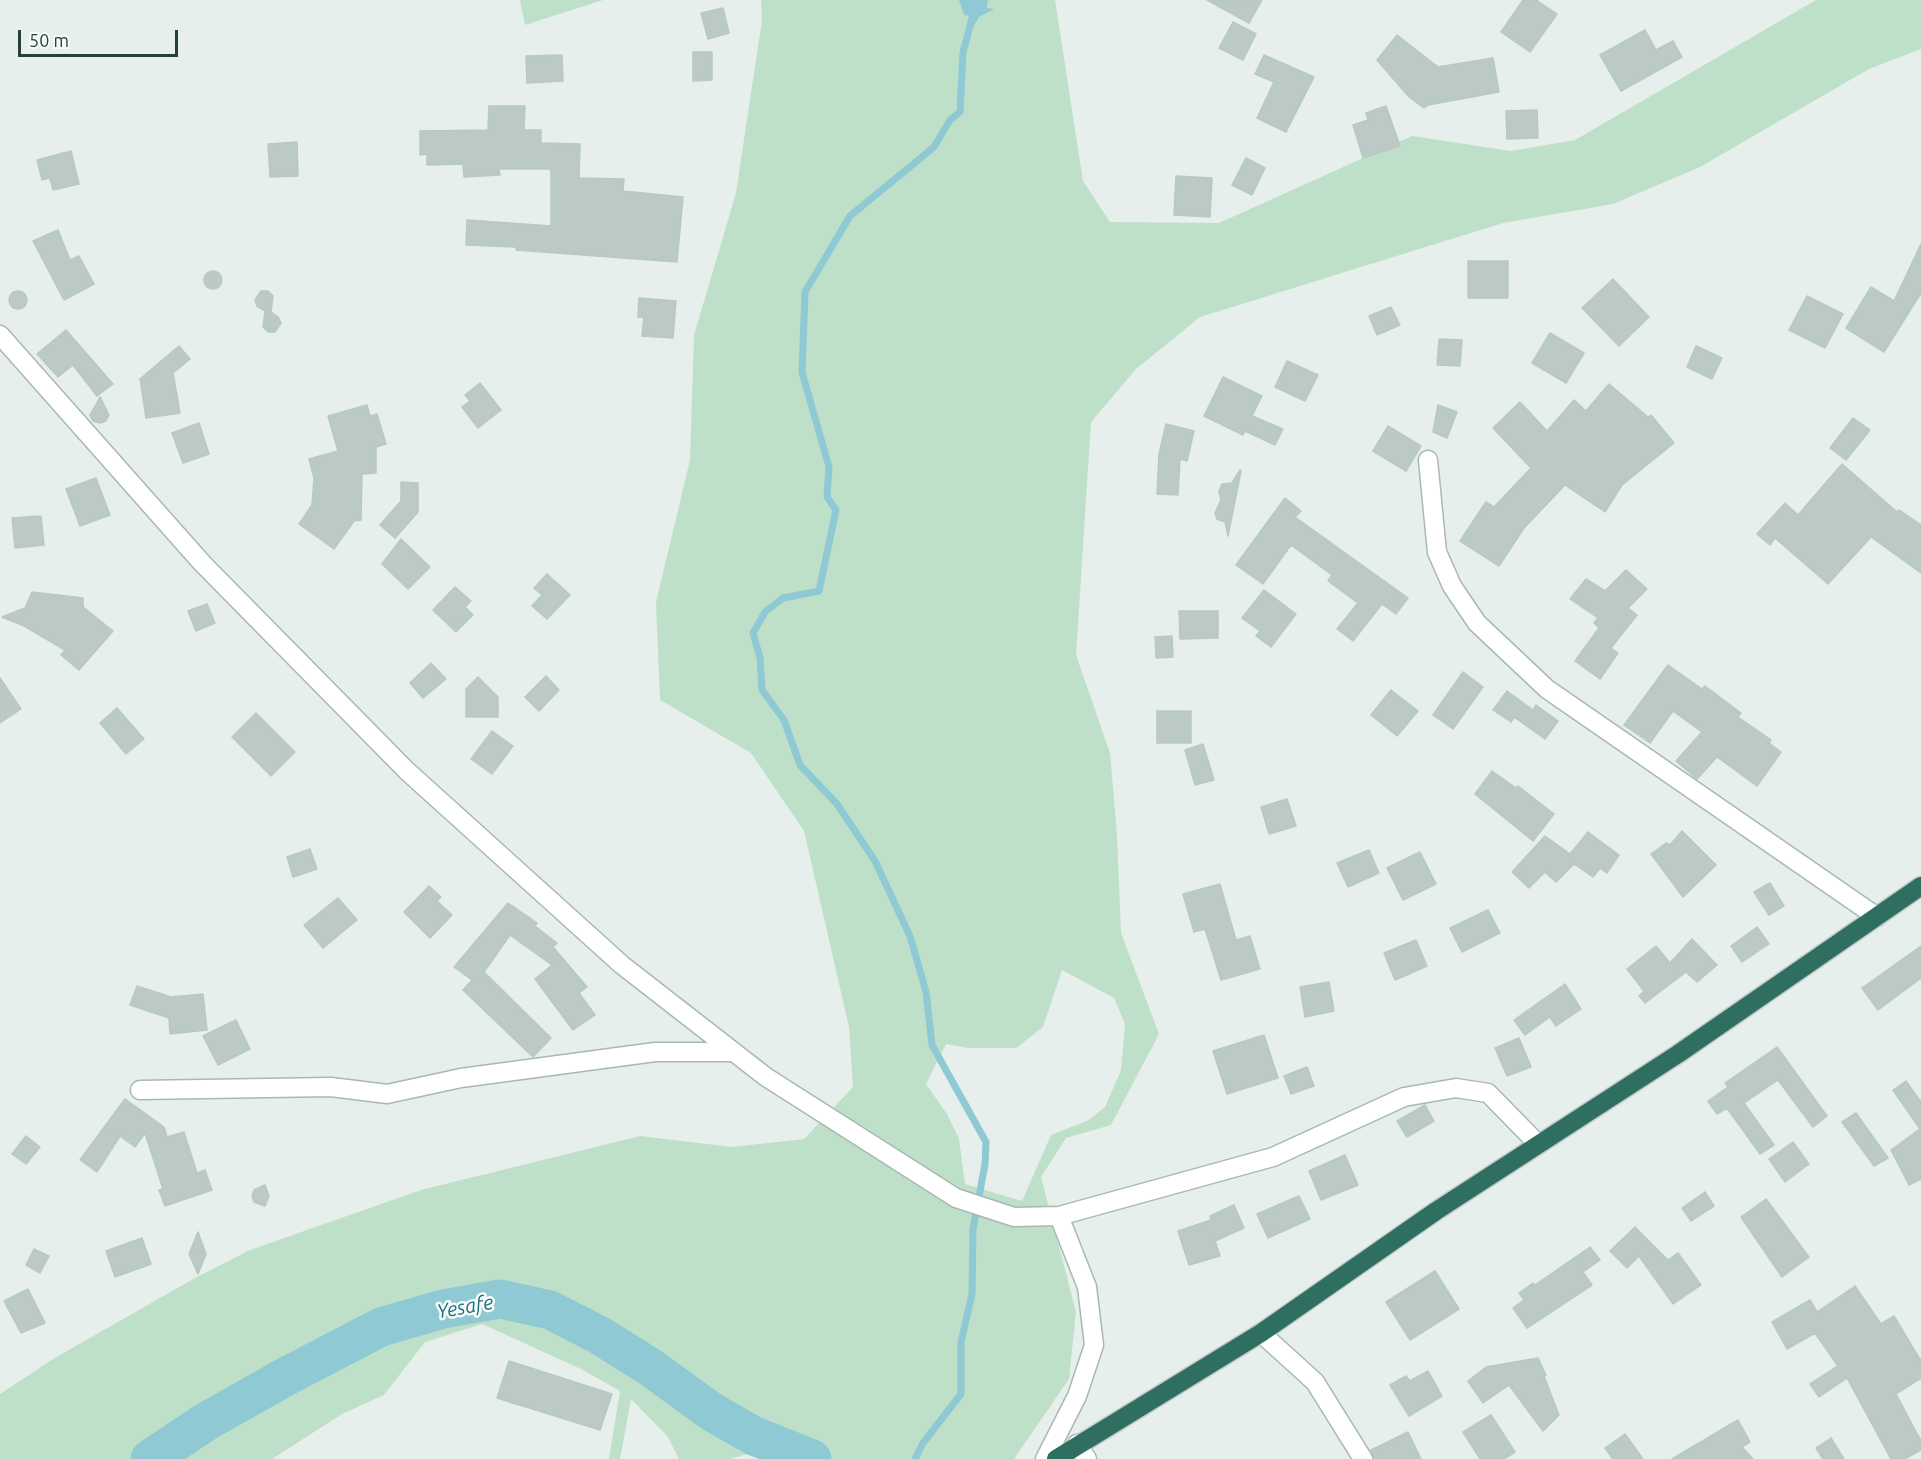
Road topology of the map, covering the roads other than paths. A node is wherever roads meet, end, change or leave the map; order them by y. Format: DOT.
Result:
graph roads {
  1 [pos="0,335"];
  2 [pos="1428,460"];
  3 [pos="1921,885"];
  4 [pos="1877,917"];
  5 [pos="733,1052"];
  6 [pos="140,1090"];
  7 [pos="1537,1143"];
  8 [pos="1059,1216"];
  9 [pos="1261,1333"];
  10 [pos="1082,1451"];
  11 [pos="1045,1459"];
  12 [pos="1056,1459"];
  13 [pos="1363,1459"];
  1 -- 5 [label="street"];
  2 -- 4 [label="street"];
  3 -- 4 [label="highway"];
  4 -- 7 [label="highway"];
  5 -- 6 [label="street"];
  5 -- 8 [label="street"];
  7 -- 8 [label="street"];
  7 -- 9 [label="highway"];
  8 -- 11 [label="street"];
  9 -- 10 [label="highway"];
  9 -- 13 [label="street"];
  10 -- 12 [label="highway"];
}
